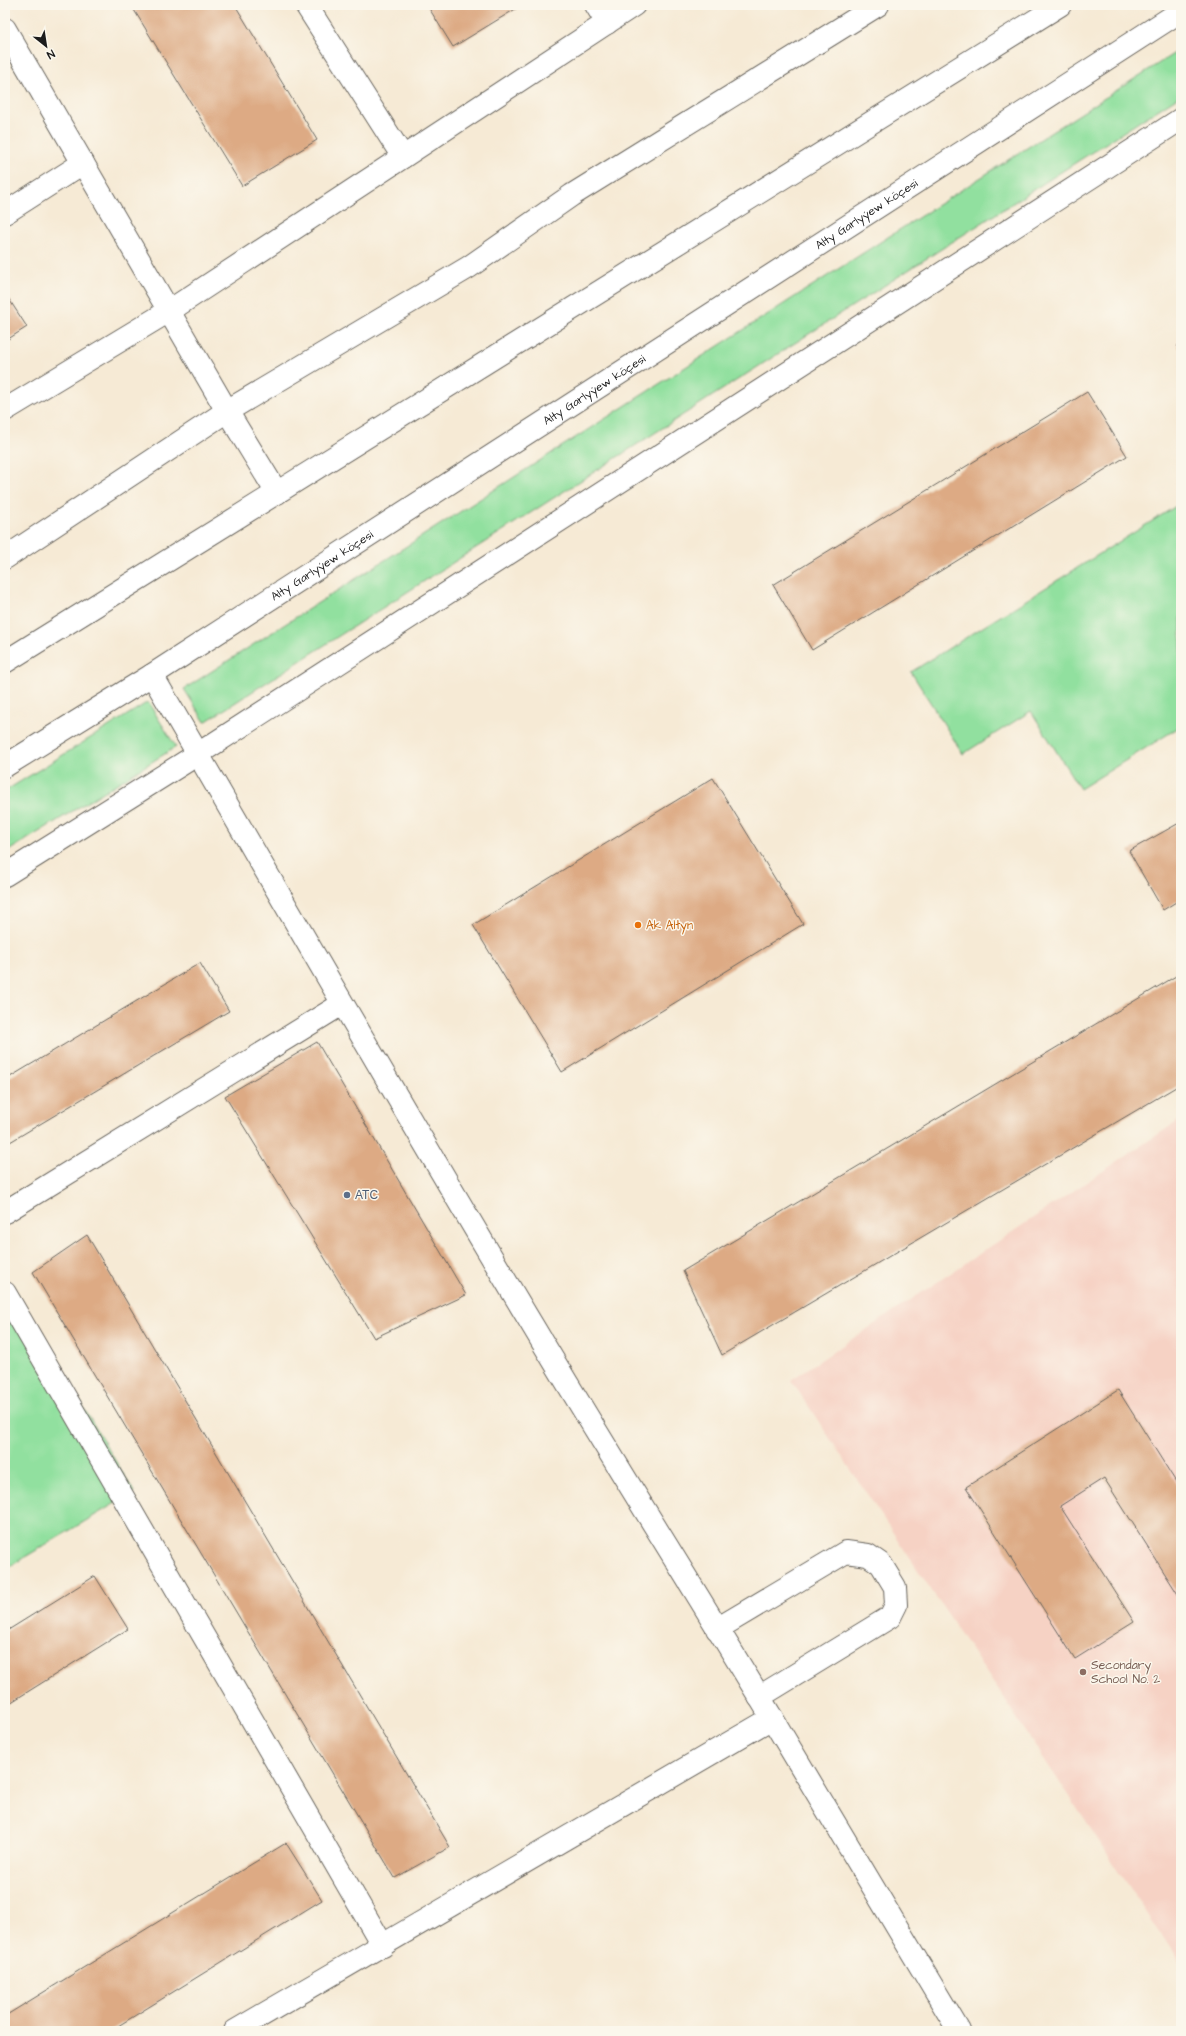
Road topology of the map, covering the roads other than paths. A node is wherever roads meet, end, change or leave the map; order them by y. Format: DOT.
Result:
graph roads {
  1 [pos="306,5"];
  2 [pos="634,5"];
  3 [pos="878,5"];
  4 [pos="1060,5"];
  5 [pos="1181,11"];
  6 [pos="602,14"];
  7 [pos="5,29"];
  8 [pos="1181,119"];
  9 [pos="403,157"];
  10 [pos="83,163"];
  11 [pos="5,213"];
  12 [pos="169,311"];
  13 [pos="5,410"];
  14 [pos="227,411"];
  15 [pos="277,492"];
  16 [pos="5,558"];
  17 [pos="5,662"];
  18 [pos="152,675"];
  19 [pos="198,754"];
  20 [pos="5,766"];
  21 [pos="5,875"];
  22 [pos="342,1004"];
  23 [pos="5,1212"];
  24 [pos="5,1293"];
  25 [pos="717,1629"];
  26 [pos="759,1697"];
  27 [pos="772,1718"];
  28 [pos="383,1946"];
  29 [pos="235,2031"];
  30 [pos="959,2031"];
  1 -- 9 [label="street"];
  2 -- 6 [label="street"];
  3 -- 14 [label="street"];
  4 -- 15 [label="street"];
  5 -- 18 [label="street, Alty Garlyýew köçesi"];
  6 -- 9 [label="street"];
  7 -- 10 [label="street"];
  8 -- 19 [label="street"];
  9 -- 12 [label="street"];
  10 -- 11 [label="street"];
  10 -- 12 [label="street"];
  12 -- 13 [label="street"];
  12 -- 14 [label="street"];
  14 -- 15 [label="street"];
  14 -- 16 [label="street"];
  15 -- 17 [label="street"];
  18 -- 19 [label="street"];
  18 -- 20 [label="street, Alty Garlyýew köçesi"];
  19 -- 21 [label="street"];
  19 -- 22 [label="street"];
  22 -- 23 [label="street"];
  22 -- 25 [label="street"];
  24 -- 28 [label="street"];
  25 -- 26 [label="street"];
  25 -- 26 [label="street"];
  26 -- 27 [label="street"];
  27 -- 28 [label="street"];
  27 -- 30 [label="street"];
  28 -- 29 [label="street"];
}
